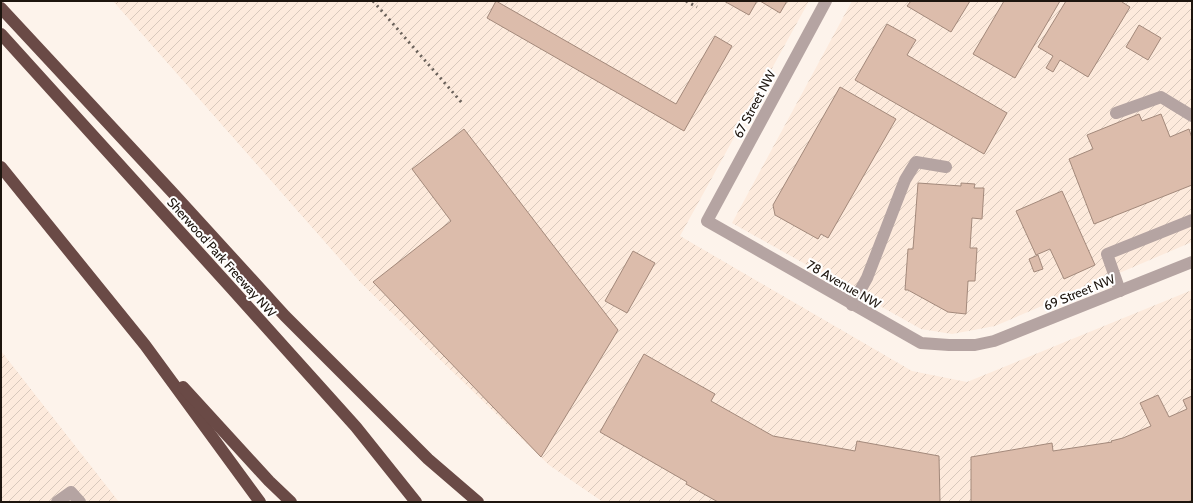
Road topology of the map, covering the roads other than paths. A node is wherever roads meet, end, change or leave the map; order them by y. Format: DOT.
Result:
graph roads {
  1 [pos="826,1"];
  2 [pos="1,8"];
  3 [pos="1,34"];
  4 [pos="1116,113"];
  5 [pos="1192,116"];
  6 [pos="1,167"];
  7 [pos="946,167"];
  8 [pos="1192,220"];
  9 [pos="707,221"];
  10 [pos="1192,262"];
  11 [pos="1120,291"];
  12 [pos="852,305"];
  13 [pos="145,345"];
  14 [pos="975,345"];
  15 [pos="57,502"];
  16 [pos="80,502"];
  17 [pos="260,502"];
  18 [pos="291,502"];
  19 [pos="416,502"];
  20 [pos="478,502"];
  1 -- 9 [label="street, 67 Street NW"];
  2 -- 20 [label="highway"];
  3 -- 19 [label="highway, Sherwood Park Freeway NW"];
  4 -- 5 [label="street"];
  6 -- 13 [label="highway"];
  7 -- 12 [label="street"];
  8 -- 11 [label="street"];
  9 -- 12 [label="street, 78 Avenue NW"];
  10 -- 11 [label="street, 69 Street NW"];
  11 -- 14 [label="street, 69 Street NW"];
  12 -- 14 [label="street, 78 Avenue NW"];
  13 -- 17 [label="highway"];
  13 -- 18 [label="highway"];
  15 -- 16 [label="street"];
}
